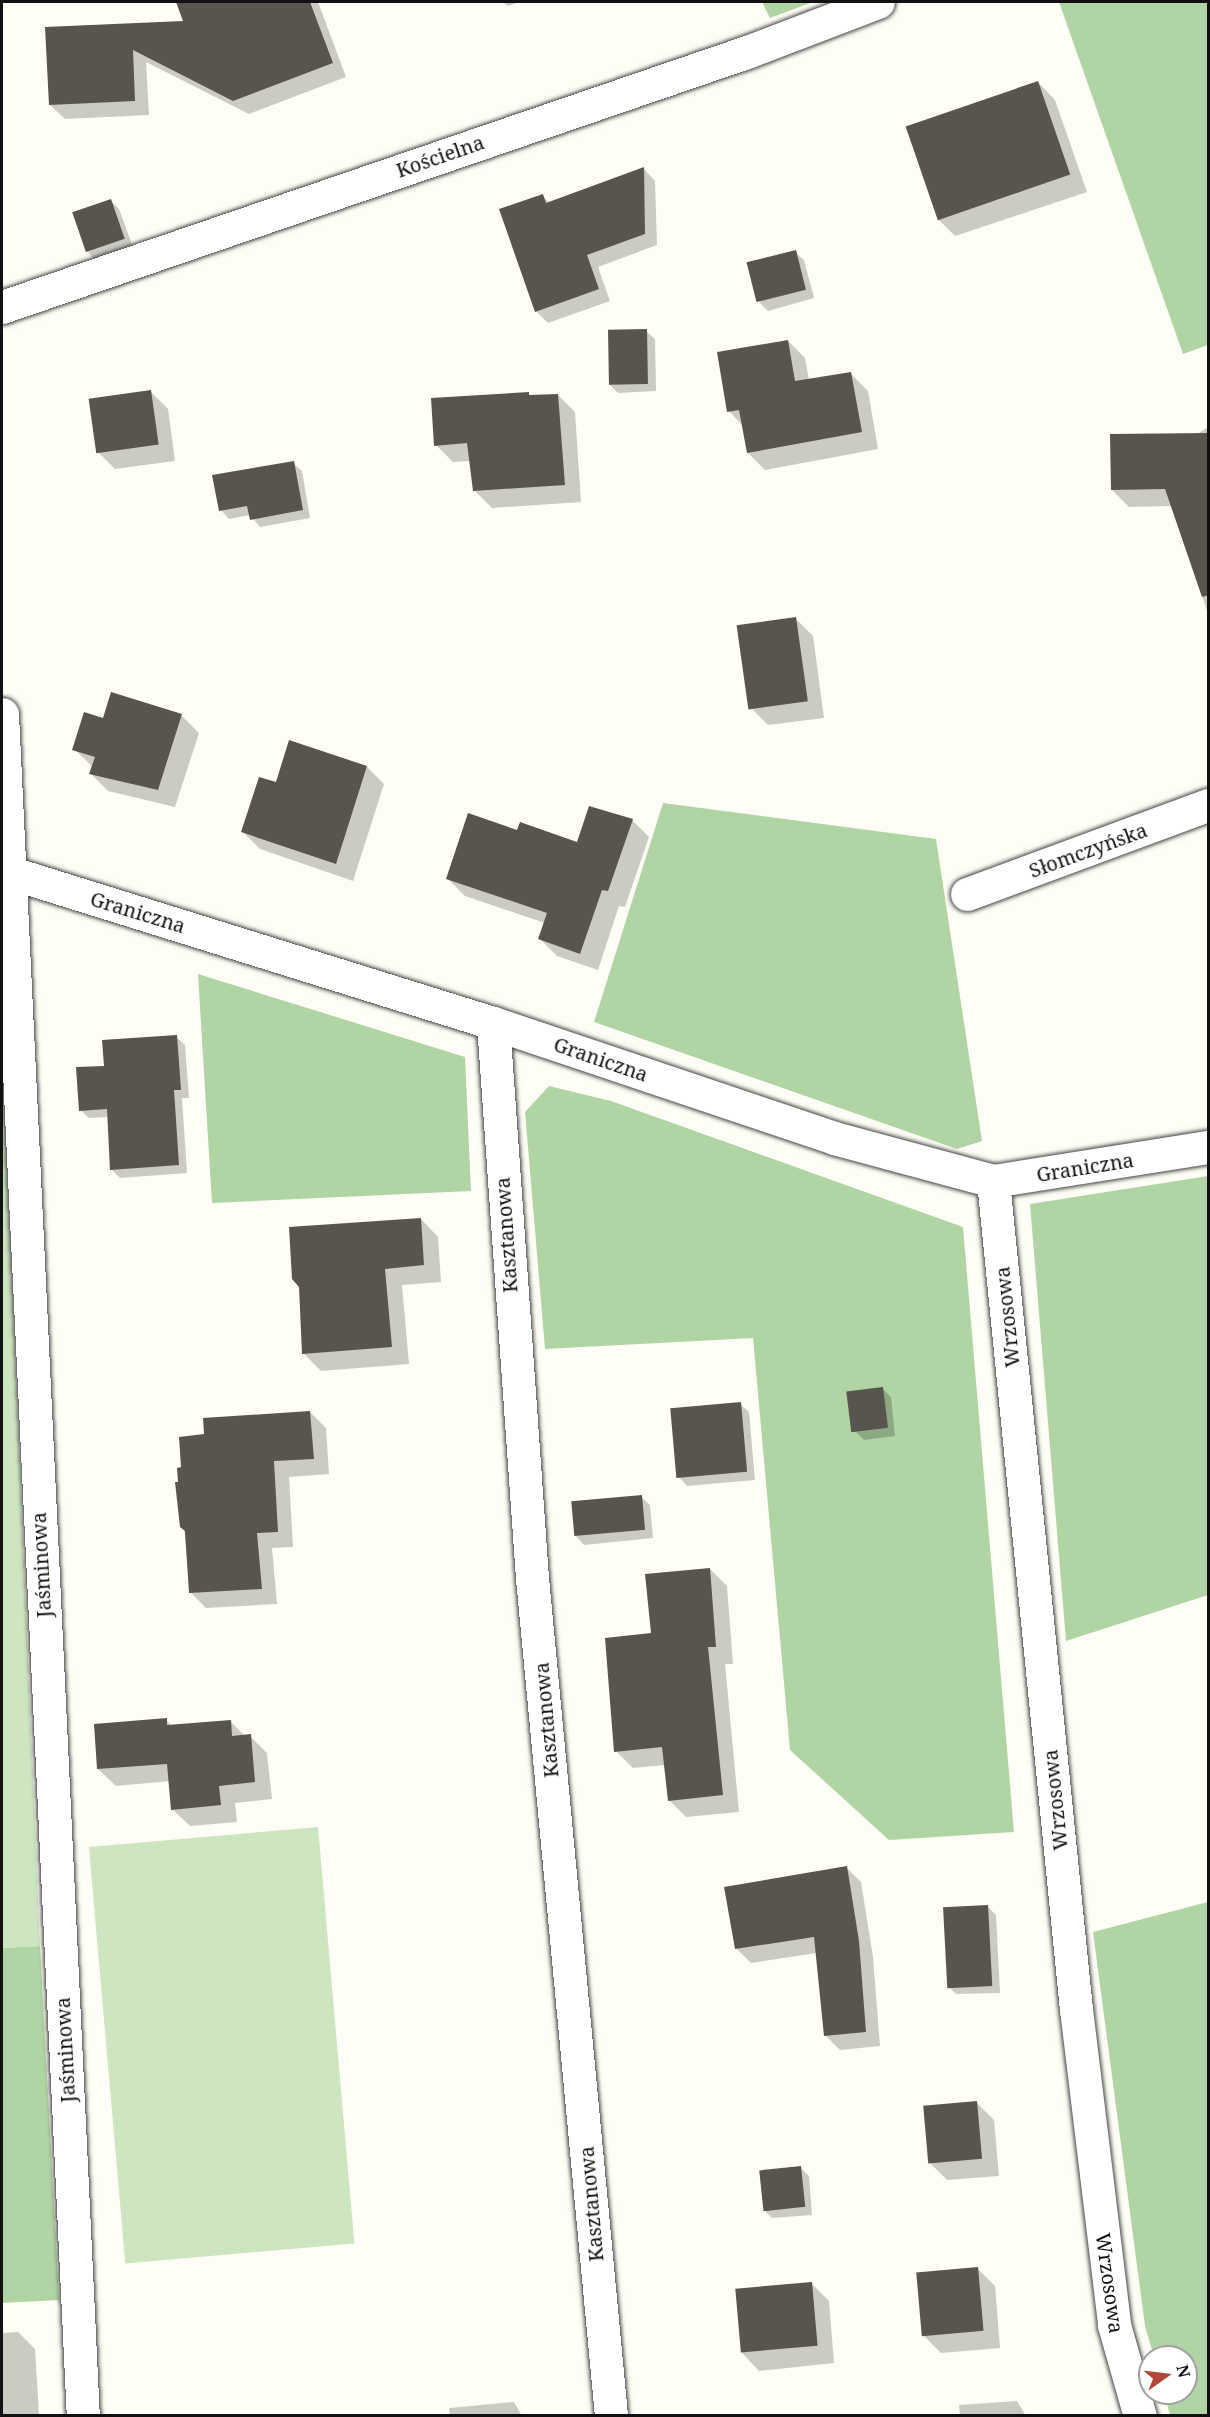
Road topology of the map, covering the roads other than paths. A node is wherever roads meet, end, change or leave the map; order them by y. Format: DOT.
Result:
graph roads {
  1 [pos="878,2"];
  2 [pos="2,308"];
  3 [pos="2,714"];
  4 [pos="1209,805"];
  5 [pos="4,871"];
  6 [pos="967,894"];
  7 [pos="493,1023"];
  8 [pos="1209,1147"];
  9 [pos="993,1181"];
  10 [pos="83,2415"];
  11 [pos="611,2415"];
  12 [pos="1140,2415"];
  1 -- 2 [label="street, Kościelna"];
  3 -- 5 [label="street, Jaśminowa"];
  4 -- 6 [label="street, Słomczyńska"];
  5 -- 7 [label="street, Graniczna"];
  5 -- 10 [label="street, Jaśminowa"];
  7 -- 9 [label="street, Graniczna"];
  7 -- 11 [label="street, Kasztanowa"];
  8 -- 9 [label="street, Graniczna"];
  9 -- 12 [label="street, Wrzosowa"];
}
